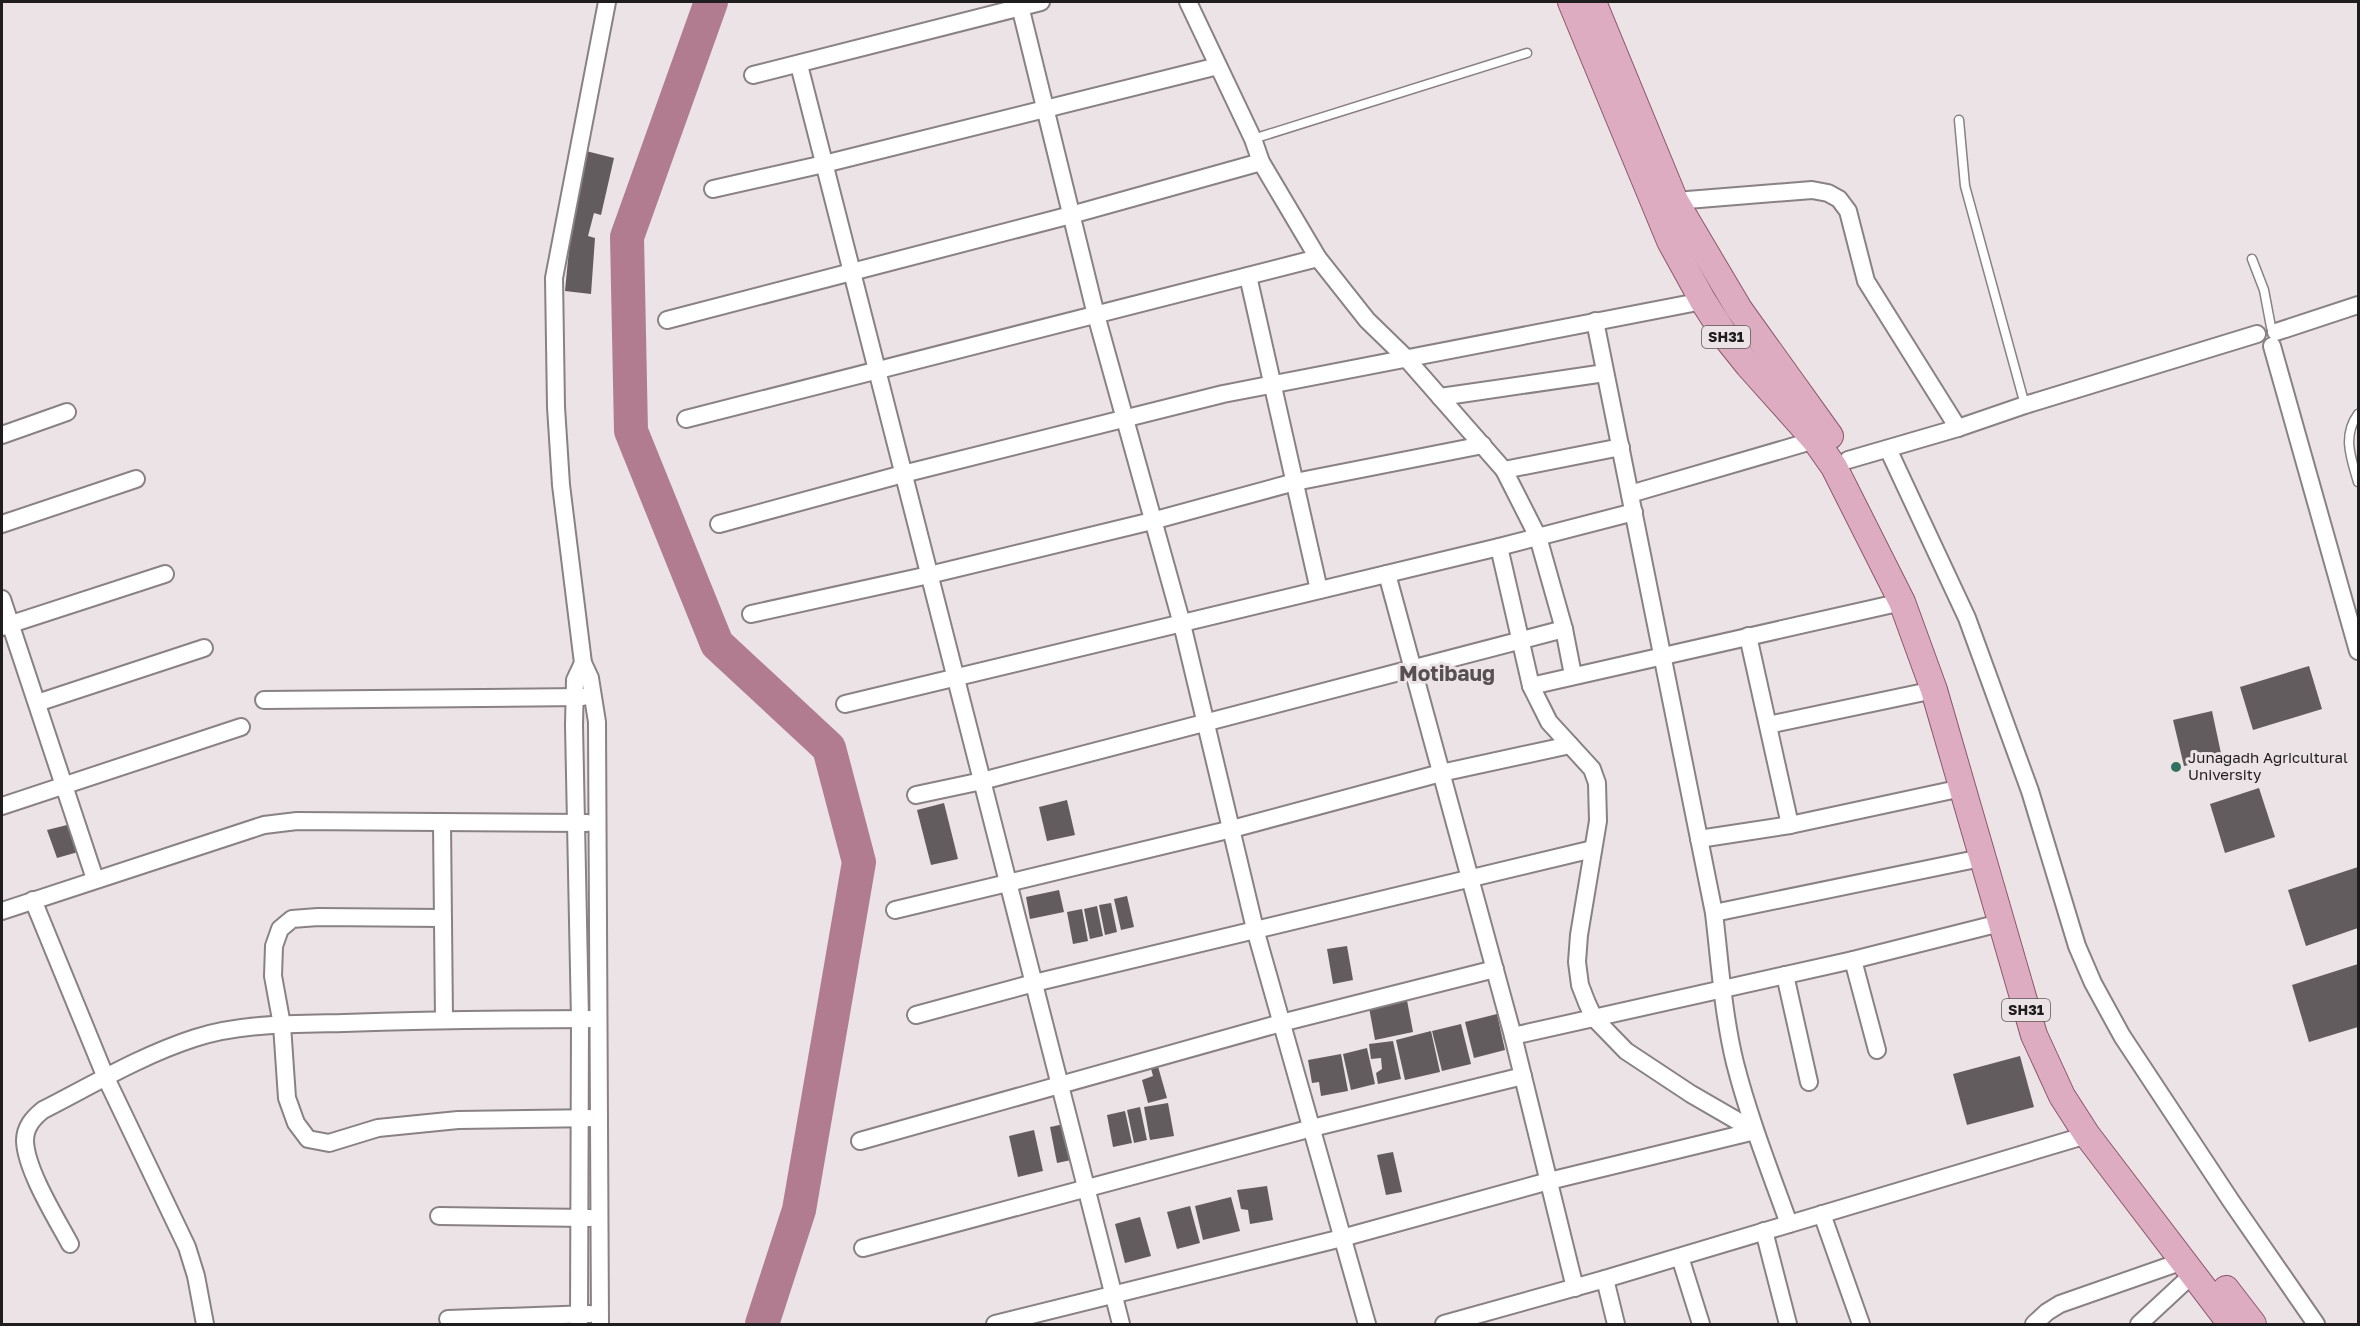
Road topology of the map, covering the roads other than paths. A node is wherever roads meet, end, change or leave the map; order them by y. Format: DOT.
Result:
graph roads {
  1 [pos="607,2"];
  2 [pos="1041,2"];
  3 [pos="1188,2"];
  4 [pos="1570,2"];
  5 [pos="1593,2"];
  6 [pos="1020,4"];
  7 [pos="1527,53"];
  8 [pos="799,64"];
  9 [pos="1218,66"];
  10 [pos="753,75"];
  11 [pos="1047,110"];
  12 [pos="1959,120"];
  13 [pos="1253,139"];
  14 [pos="1261,162"];
  15 [pos="824,164"];
  16 [pos="713,189"];
  17 [pos="1675,201"];
  18 [pos="1071,215"];
  19 [pos="1318,258"];
  20 [pos="2252,259"];
  21 [pos="852,271"];
  22 [pos="1248,276"];
  23 [pos="1703,301"];
  24 [pos="2358,305"];
  25 [pos="1096,315"];
  26 [pos="667,320"];
  27 [pos="1595,321"];
  28 [pos="2269,335"];
  29 [pos="1405,357"];
  30 [pos="877,371"];
  31 [pos="1605,373"];
  32 [pos="1273,382"];
  33 [pos="1440,397"];
  34 [pos="2025,405"];
  35 [pos="67,412"];
  36 [pos="2358,414"];
  37 [pos="1124,418"];
  38 [pos="686,419"];
  39 [pos="1958,428"];
  40 [pos="2,435"];
  41 [pos="1815,440"];
  42 [pos="1483,445"];
  43 [pos="1621,447"];
  44 [pos="1888,449"];
  45 [pos="1848,460"];
  46 [pos="1504,470"];
  47 [pos="903,474"];
  48 [pos="136,479"];
  49 [pos="1295,482"];
  50 [pos="2358,482"];
  51 [pos="1630,494"];
  52 [pos="1634,512"];
  53 [pos="1152,521"];
  54 [pos="2,524"];
  55 [pos="719,524"];
  56 [pos="1538,537"];
  57 [pos="1499,547"];
  58 [pos="165,574"];
  59 [pos="1387,574"];
  60 [pos="929,575"];
  61 [pos="1319,590"];
  62 [pos="2,599"];
  63 [pos="1902,602"];
  64 [pos="751,614"];
  65 [pos="1182,624"];
  66 [pos="6,625"];
  67 [pos="1563,629"];
  68 [pos="1748,636"];
  69 [pos="1519,642"];
  70 [pos="204,648"];
  71 [pos="2358,651"];
  72 [pos="1662,656"];
  73 [pos="583,663"];
  74 [pos="1413,669"];
  75 [pos="1573,675"];
  76 [pos="956,679"];
  77 [pos="1531,686"];
  78 [pos="1934,690"];
  79 [pos="593,697"];
  80 [pos="574,698"];
  81 [pos="264,700"];
  82 [pos="37,703"];
  83 [pos="845,704"];
  84 [pos="1205,723"];
  85 [pos="1768,725"];
  86 [pos="241,727"];
  87 [pos="1570,745"];
  88 [pos="1441,773"];
  89 [pos="982,781"];
  90 [pos="64,787"];
  91 [pos="1962,788"];
  92 [pos="916,795"];
  93 [pos="2,806"];
  94 [pos="442,823"];
  95 [pos="576,823"];
  96 [pos="597,823"];
  97 [pos="1790,825"];
  98 [pos="1232,829"];
  99 [pos="1699,839"];
  100 [pos="1593,849"];
  101 [pos="1981,858"];
  102 [pos="1472,878"];
  103 [pos="95,879"];
  104 [pos="1008,882"];
  105 [pos="33,900"];
  106 [pos="895,910"];
  107 [pos="2,911"];
  108 [pos="1714,913"];
  109 [pos="443,918"];
  110 [pos="2000,923"];
  111 [pos="1256,929"];
  112 [pos="1853,960"];
  113 [pos="1495,969"];
  114 [pos="1785,975"];
  115 [pos="1034,983"];
  116 [pos="1723,990"];
  117 [pos="915,1015"];
  118 [pos="1594,1018"];
  119 [pos="444,1019"];
  120 [pos="580,1019"];
  121 [pos="598,1019"];
  122 [pos="1281,1023"];
  123 [pos="282,1025"];
  124 [pos="1513,1036"];
  125 [pos="1877,1050"];
  126 [pos="1523,1076"];
  127 [pos="106,1078"];
  128 [pos="1809,1082"];
  129 [pos="1060,1083"];
  130 [pos="599,1118"];
  131 [pos="580,1119"];
  132 [pos="1311,1128"];
  133 [pos="1755,1131"];
  134 [pos="2087,1135"];
  135 [pos="860,1141"];
  136 [pos="1549,1181"];
  137 [pos="1088,1188"];
  138 [pos="1822,1214"];
  139 [pos="439,1216"];
  140 [pos="580,1217"];
  141 [pos="600,1218"];
  142 [pos="1789,1224"];
  143 [pos="1764,1232"];
  144 [pos="1342,1238"];
  145 [pos="70,1244"];
  146 [pos="863,1248"];
  147 [pos="1680,1257"];
  148 [pos="2188,1268"];
  149 [pos="1605,1279"];
  150 [pos="1575,1288"];
  151 [pos="1113,1295"];
  152 [pos="448,1319"];
  153 [pos="579,1319"];
  154 [pos="600,1320"];
  155 [pos="205,1324"];
  156 [pos="995,1324"];
  157 [pos="1121,1324"];
  158 [pos="1367,1324"];
  159 [pos="1444,1324"];
  160 [pos="1616,1324"];
  161 [pos="1701,1324"];
  162 [pos="1788,1324"];
  163 [pos="1861,1324"];
  164 [pos="2034,1324"];
  165 [pos="2139,1324"];
  166 [pos="2231,1324"];
  167 [pos="2253,1324"];
  168 [pos="2316,1324"];
  1 -- 73 [label="street"];
  2 -- 6 [label="street"];
  3 -- 9 [label="street"];
  4 -- 23 [label="main road, SH31"];
  5 -- 17 [label="main road"];
  6 -- 8 [label="street"];
  6 -- 11 [label="street"];
  7 -- 13 [label="lane"];
  8 -- 10 [label="street"];
  8 -- 15 [label="street"];
  9 -- 11 [label="street"];
  9 -- 13 [label="street"];
  11 -- 15 [label="street"];
  11 -- 18 [label="street"];
  12 -- 34 [label="lane"];
  13 -- 14 [label="street"];
  14 -- 18 [label="street"];
  14 -- 19 [label="street"];
  15 -- 16 [label="street"];
  15 -- 21 [label="street"];
  17 -- 39 [label="street"];
  17 -- 45 [label="main road"];
  18 -- 21 [label="street"];
  18 -- 25 [label="street"];
  19 -- 22 [label="street"];
  19 -- 29 [label="street"];
  20 -- 28 [label="lane"];
  21 -- 26 [label="street"];
  21 -- 30 [label="street"];
  22 -- 25 [label="street"];
  22 -- 32 [label="street"];
  23 -- 27 [label="street"];
  23 -- 41 [label="main road, SH31"];
  24 -- 28 [label="street"];
  25 -- 30 [label="street"];
  25 -- 37 [label="street"];
  27 -- 29 [label="street"];
  27 -- 31 [label="street"];
  28 -- 34 [label="street"];
  28 -- 71 [label="street"];
  29 -- 32 [label="street"];
  29 -- 33 [label="street"];
  30 -- 38 [label="street"];
  30 -- 47 [label="street"];
  31 -- 33 [label="street"];
  31 -- 43 [label="street"];
  32 -- 37 [label="street"];
  32 -- 49 [label="street"];
  33 -- 42 [label="street"];
  34 -- 39 [label="street"];
  35 -- 40 [label="street"];
  36 -- 50 [label="lane"];
  37 -- 47 [label="street"];
  37 -- 53 [label="street"];
  39 -- 44 [label="street"];
  41 -- 51 [label="street"];
  41 -- 63 [label="main road, SH31"];
  42 -- 46 [label="street"];
  42 -- 49 [label="street"];
  43 -- 46 [label="street"];
  43 -- 51 [label="street"];
  44 -- 45 [label="street"];
  44 -- 168 [label="street"];
  45 -- 167 [label="main road"];
  46 -- 56 [label="street"];
  47 -- 55 [label="street"];
  47 -- 60 [label="street"];
  48 -- 54 [label="street"];
  49 -- 53 [label="street"];
  49 -- 61 [label="street"];
  51 -- 52 [label="street"];
  52 -- 56 [label="street"];
  52 -- 72 [label="street"];
  53 -- 60 [label="street"];
  53 -- 65 [label="street"];
  56 -- 57 [label="street"];
  56 -- 67 [label="street"];
  57 -- 59 [label="street"];
  57 -- 69 [label="street"];
  58 -- 66 [label="street"];
  59 -- 61 [label="street"];
  59 -- 74 [label="street"];
  60 -- 64 [label="street"];
  60 -- 76 [label="street"];
  61 -- 65 [label="street"];
  62 -- 66 [label="street"];
  63 -- 68 [label="street"];
  63 -- 78 [label="main road, SH31"];
  65 -- 76 [label="street"];
  65 -- 84 [label="street"];
  66 -- 82 [label="street"];
  67 -- 69 [label="street"];
  67 -- 75 [label="street"];
  68 -- 72 [label="street"];
  68 -- 85 [label="street"];
  69 -- 74 [label="street"];
  69 -- 77 [label="street"];
  70 -- 82 [label="street"];
  72 -- 75 [label="street"];
  72 -- 99 [label="street"];
  73 -- 79 [label="street"];
  73 -- 80 [label="street"];
  74 -- 84 [label="street"];
  74 -- 88 [label="street"];
  75 -- 77 [label="street"];
  76 -- 83 [label="street"];
  76 -- 89 [label="street"];
  77 -- 87 [label="street"];
  78 -- 85 [label="street"];
  78 -- 91 [label="main road, SH31"];
  79 -- 80 [label="street"];
  79 -- 96 [label="street"];
  80 -- 81 [label="street"];
  80 -- 95 [label="street"];
  82 -- 90 [label="street"];
  84 -- 89 [label="street"];
  84 -- 98 [label="street"];
  85 -- 97 [label="street"];
  86 -- 90 [label="street"];
  87 -- 88 [label="street"];
  87 -- 100 [label="street"];
  88 -- 98 [label="street"];
  88 -- 102 [label="street"];
  89 -- 92 [label="street"];
  89 -- 104 [label="street"];
  90 -- 93 [label="street"];
  90 -- 103 [label="street"];
  91 -- 97 [label="street"];
  91 -- 101 [label="main road, SH31"];
  94 -- 95 [label="street"];
  94 -- 103 [label="street"];
  94 -- 109 [label="street"];
  95 -- 96 [label="street"];
  95 -- 120 [label="street"];
  96 -- 121 [label="street"];
  97 -- 99 [label="street"];
  98 -- 104 [label="street"];
  98 -- 111 [label="street"];
  99 -- 108 [label="street"];
  100 -- 102 [label="street"];
  100 -- 118 [label="street"];
  101 -- 108 [label="street"];
  101 -- 110 [label="main road, SH31"];
  102 -- 111 [label="street"];
  102 -- 113 [label="street"];
  103 -- 105 [label="street"];
  104 -- 106 [label="street"];
  104 -- 115 [label="street"];
  105 -- 107 [label="street"];
  105 -- 127 [label="street"];
  108 -- 116 [label="street"];
  109 -- 119 [label="street"];
  109 -- 123 [label="street"];
  110 -- 112 [label="street"];
  110 -- 134 [label="main road, SH31"];
  111 -- 115 [label="street"];
  111 -- 122 [label="street"];
  112 -- 114 [label="street"];
  112 -- 125 [label="street"];
  113 -- 122 [label="street"];
  113 -- 124 [label="street"];
  114 -- 116 [label="street"];
  114 -- 128 [label="street"];
  115 -- 117 [label="street"];
  115 -- 129 [label="street"];
  116 -- 118 [label="street"];
  116 -- 133 [label="street"];
  118 -- 124 [label="street"];
  118 -- 133 [label="street"];
  119 -- 120 [label="street"];
  119 -- 123 [label="street"];
  120 -- 121 [label="street"];
  120 -- 131 [label="street"];
  121 -- 130 [label="street"];
  122 -- 129 [label="street"];
  122 -- 132 [label="street"];
  123 -- 127 [label="street"];
  123 -- 131 [label="street"];
  124 -- 126 [label="street"];
  126 -- 132 [label="street"];
  126 -- 136 [label="street"];
  127 -- 145 [label="street"];
  127 -- 155 [label="street"];
  129 -- 135 [label="street"];
  129 -- 137 [label="street"];
  130 -- 131 [label="street"];
  130 -- 141 [label="street"];
  131 -- 140 [label="street"];
  132 -- 137 [label="street"];
  132 -- 144 [label="street"];
  133 -- 136 [label="street"];
  133 -- 142 [label="street"];
  134 -- 138 [label="street"];
  134 -- 148 [label="main road, SH31"];
  136 -- 144 [label="street"];
  136 -- 150 [label="street"];
  137 -- 146 [label="street"];
  137 -- 151 [label="street"];
  138 -- 142 [label="street"];
  138 -- 163 [label="street"];
  139 -- 140 [label="street"];
  140 -- 141 [label="street"];
  140 -- 153 [label="street"];
  141 -- 154 [label="street"];
  142 -- 143 [label="street"];
  143 -- 147 [label="street"];
  143 -- 162 [label="street"];
  144 -- 151 [label="street"];
  144 -- 158 [label="street"];
  147 -- 149 [label="street"];
  147 -- 161 [label="street"];
  148 -- 164 [label="street"];
  148 -- 165 [label="street"];
  148 -- 166 [label="main road, SH31"];
  149 -- 150 [label="street"];
  149 -- 160 [label="street"];
  150 -- 159 [label="street"];
  151 -- 156 [label="street"];
  151 -- 157 [label="street"];
  152 -- 153 [label="street"];
  153 -- 154 [label="street"];
}
